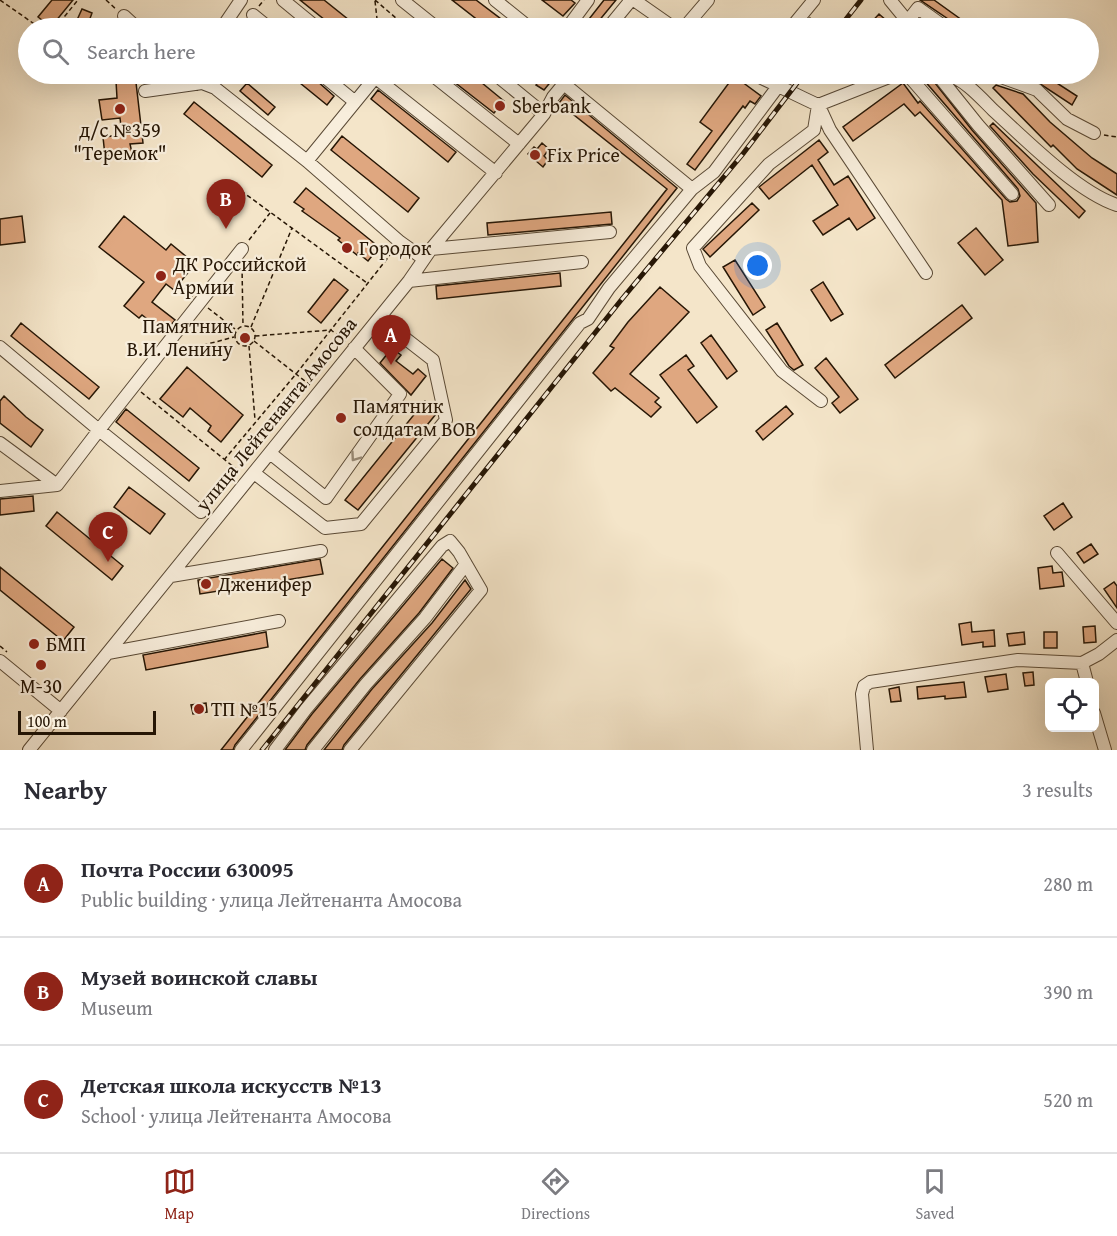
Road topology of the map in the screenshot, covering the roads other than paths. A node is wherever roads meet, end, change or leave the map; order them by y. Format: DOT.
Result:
graph roads {
  1 [pos="241,0"];
  2 [pos="283,0"];
  3 [pos="402,0"];
  4 [pos="495,0"];
  5 [pos="588,0"];
  6 [pos="633,0"];
  7 [pos="707,0"];
  8 [pos="814,0"];
  9 [pos="890,0"];
  10 [pos="253,15"];
  11 [pos="229,18"];
  12 [pos="257,18"];
  13 [pos="305,18"];
  14 [pos="424,18"];
  15 [pos="515,18"];
  16 [pos="575,18"];
  17 [pos="617,18"];
  18 [pos="659,18"];
  19 [pos="692,18"];
  20 [pos="799,18"];
  21 [pos="904,18"];
  22 [pos="913,18"];
  23 [pos="932,18"];
  24 [pos="180,84"];
  25 [pos="202,84"];
  26 [pos="333,84"];
  27 [pos="368,84"];
  28 [pos="386,84"];
  29 [pos="444,84"];
  30 [pos="507,84"];
  31 [pos="564,84"];
  32 [pos="872,84"];
  33 [pos="916,84"];
  34 [pos="945,84"];
  35 [pos="965,84"];
  36 [pos="1020,84"];
  37 [pos="779,85"];
  38 [pos="145,91"];
  39 [pos="354,101"];
  40 [pos="818,105"];
  41 [pos="544,114"];
  42 [pos="1094,133"];
  43 [pos="519,144"];
  44 [pos="307,161"];
  45 [pos="496,172"];
  46 [pos="693,189"];
  47 [pos="1012,194"];
  48 [pos="1114,204"];
  49 [pos="1049,205"];
  50 [pos="610,232"];
  51 [pos="243,249"];
  52 [pos="428,254"];
  53 [pos="582,262"];
  54 [pos="926,273"];
  55 [pos="409,281"];
  56 [pos="379,318"];
  57 [pos="0,347"];
  58 [pos="354,348"];
  59 [pos="821,401"];
  60 [pos="99,430"];
  61 [pos="0,443"];
  62 [pos="270,453"];
  63 [pos="251,476"];
  64 [pos="57,485"];
  65 [pos="0,491"];
  66 [pos="201,512"];
  67 [pos="321,551"];
  68 [pos="1057,553"];
  69 [pos="466,564"];
  70 [pos="171,576"];
  71 [pos="279,621"];
  72 [pos="1117,622"];
  73 [pos="1117,640"];
  74 [pos="108,653"];
  75 [pos="0,661"];
  76 [pos="1082,663"];
  77 [pos="1086,678"];
  78 [pos="61,711"];
  79 [pos="1099,728"];
  80 [pos="29,750"];
  81 [pos="241,750"];
  82 [pos="275,750"];
  83 [pos="313,750"];
  84 [pos="350,750"];
  85 [pos="867,750"];
  86 [pos="1105,750"];
  1 -- 11 [label="street"];
  2 -- 13 [label="street"];
  3 -- 14 [label="street"];
  4 -- 15 [label="street"];
  5 -- 16 [label="street"];
  6 -- 17 [label="street"];
  6 -- 18 [label="street"];
  7 -- 19 [label="street"];
  8 -- 20 [label="street"];
  9 -- 21 [label="street"];
  10 -- 12 [label="street"];
  22 -- 23 [label="street"];
  24 -- 38 [label="street"];
  25 -- 44 [label="street"];
  26 -- 39 [label="street"];
  27 -- 39 [label="street"];
  28 -- 45 [label="street"];
  29 -- 43 [label="street"];
  30 -- 41 [label="street"];
  31 -- 41 [label="street, улица Лейтенанта Амосова"];
  31 -- 46 [label="street"];
  32 -- 40 [label="street"];
  33 -- 47 [label="street"];
  34 -- 49 [label="street"];
  35 -- 48 [label="street"];
  36 -- 42 [label="street"];
  37 -- 40 [label="street"];
  37 -- 46 [label="street"];
  39 -- 44 [label="street"];
  40 -- 54 [label="street"];
  40 -- 59 [label="street"];
  41 -- 43 [label="street, улица Лейтенанта Амосова"];
  43 -- 45 [label="street, улица Лейтенанта Амосова"];
  44 -- 52 [label="street"];
  45 -- 52 [label="street, улица Лейтенанта Амосова"];
  46 -- 81 [label="street"];
  50 -- 52 [label="street"];
  51 -- 60 [label="street"];
  52 -- 55 [label="street, улица Лейтенанта Амосова"];
  53 -- 55 [label="street"];
  55 -- 56 [label="street, улица Лейтенанта Амосова"];
  56 -- 58 [label="street, улица Лейтенанта Амосова"];
  56 -- 63 [label="street"];
  57 -- 60 [label="street"];
  58 -- 62 [label="street, улица Лейтенанта Амосова"];
  58 -- 62 [label="street, one-way"];
  60 -- 64 [label="street"];
  60 -- 66 [label="street"];
  61 -- 64 [label="street"];
  62 -- 63 [label="street, улица Лейтенанта Амосова"];
  63 -- 70 [label="street, улица Лейтенанта Амосова"];
  64 -- 65 [label="street"];
  67 -- 70 [label="street"];
  68 -- 72 [label="street"];
  69 -- 82 [label="street"];
  69 -- 83 [label="street"];
  69 -- 84 [label="street"];
  70 -- 74 [label="street, улица Лейтенанта Амосова"];
  71 -- 74 [label="street"];
  73 -- 76 [label="street"];
  74 -- 78 [label="street, улица Лейтенанта Амосова"];
  75 -- 78 [label="street"];
  76 -- 77 [label="street"];
  76 -- 85 [label="street"];
  78 -- 80 [label="street, улица Лейтенанта Амосова"];
  79 -- 86 [label="street"];
}
